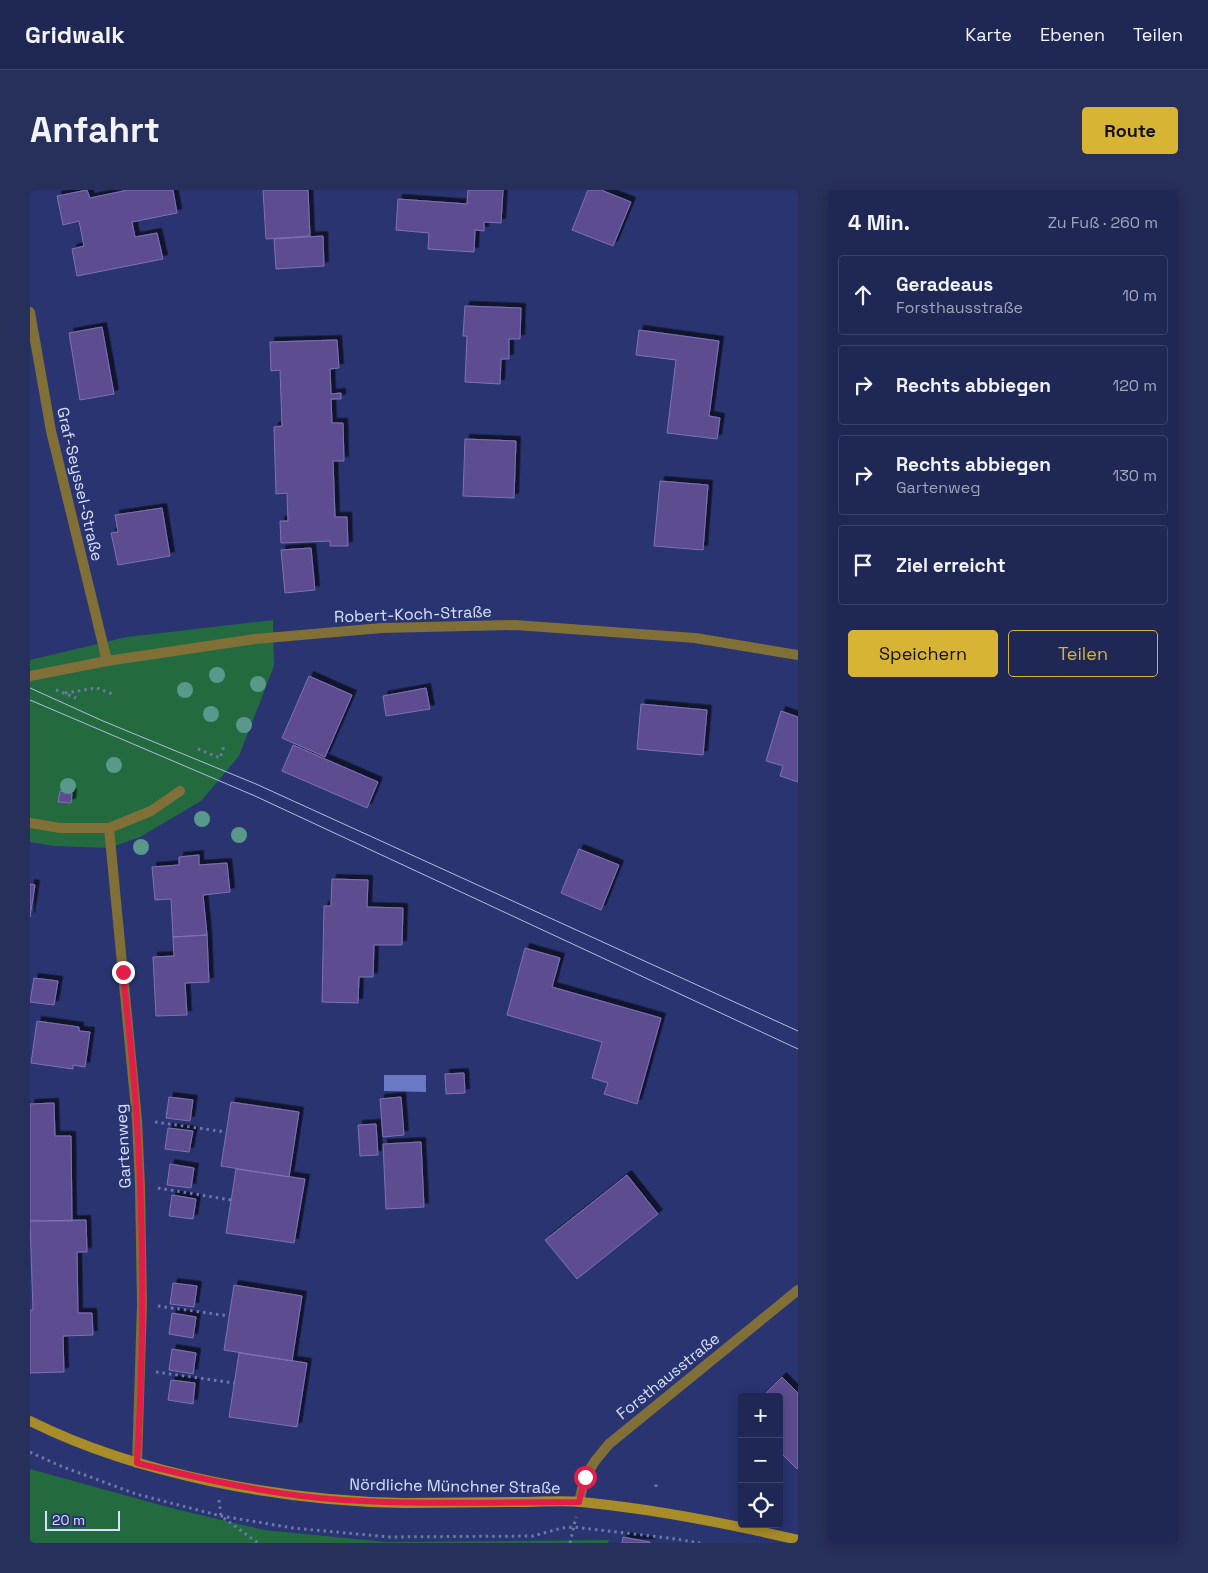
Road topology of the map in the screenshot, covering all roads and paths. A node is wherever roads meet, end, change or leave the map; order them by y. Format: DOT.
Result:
graph roads {
  1 [pos="30,312"];
  2 [pos="798,655"];
  3 [pos="107,661"];
  4 [pos="30,676"];
  5 [pos="65,693"];
  6 [pos="115,695"];
  7 [pos="224,746"];
  8 [pos="198,749"];
  9 [pos="180,791"];
  10 [pos="30,823"];
  11 [pos="108,828"];
  12 [pos="137,1120"];
  13 [pos="226,1132"];
  14 [pos="140,1186"];
  15 [pos="231,1200"];
  16 [pos="798,1290"];
  17 [pos="142,1304"];
  18 [pos="229,1316"];
  19 [pos="140,1370"];
  20 [pos="234,1383"];
  21 [pos="30,1421"];
  22 [pos="30,1452"];
  23 [pos="137,1463"];
  24 [pos="656,1481"];
  25 [pos="656,1487"];
  26 [pos="579,1502"];
  27 [pos="221,1516"];
  28 [pos="574,1527"];
  29 [pos="798,1540"];
  30 [pos="258,1543"];
  31 [pos="570,1543"];
  32 [pos="700,1543"];
  1 -- 3 [label="street, Graf-Seyssel-Straße"];
  2 -- 3 [label="street, Robert-Koch-Straße"];
  3 -- 4 [label="street, Robert-Koch-Straße"];
  5 -- 6 [label="path"];
  7 -- 8 [label="path"];
  9 -- 11 [label="street"];
  10 -- 11 [label="street"];
  11 -- 12 [label="street, Gartenweg"];
  12 -- 13 [label="path"];
  12 -- 14 [label="street, Gartenweg"];
  14 -- 15 [label="path"];
  14 -- 17 [label="street, Gartenweg"];
  16 -- 26 [label="street, Forsthausstraße"];
  17 -- 18 [label="path"];
  17 -- 19 [label="street, Gartenweg"];
  19 -- 20 [label="path"];
  19 -- 23 [label="street, Gartenweg"];
  21 -- 23 [label="main road, Nördliche Münchner Straße"];
  22 -- 27 [label="path"];
  23 -- 26 [label="main road, Nördliche Münchner Straße"];
  24 -- 25 [label="path"];
  26 -- 28 [label="path"];
  26 -- 29 [label="main road, Nördliche Münchner Straße"];
  27 -- 28 [label="path"];
  27 -- 30 [label="path"];
  28 -- 31 [label="path"];
  28 -- 32 [label="path"];
}
